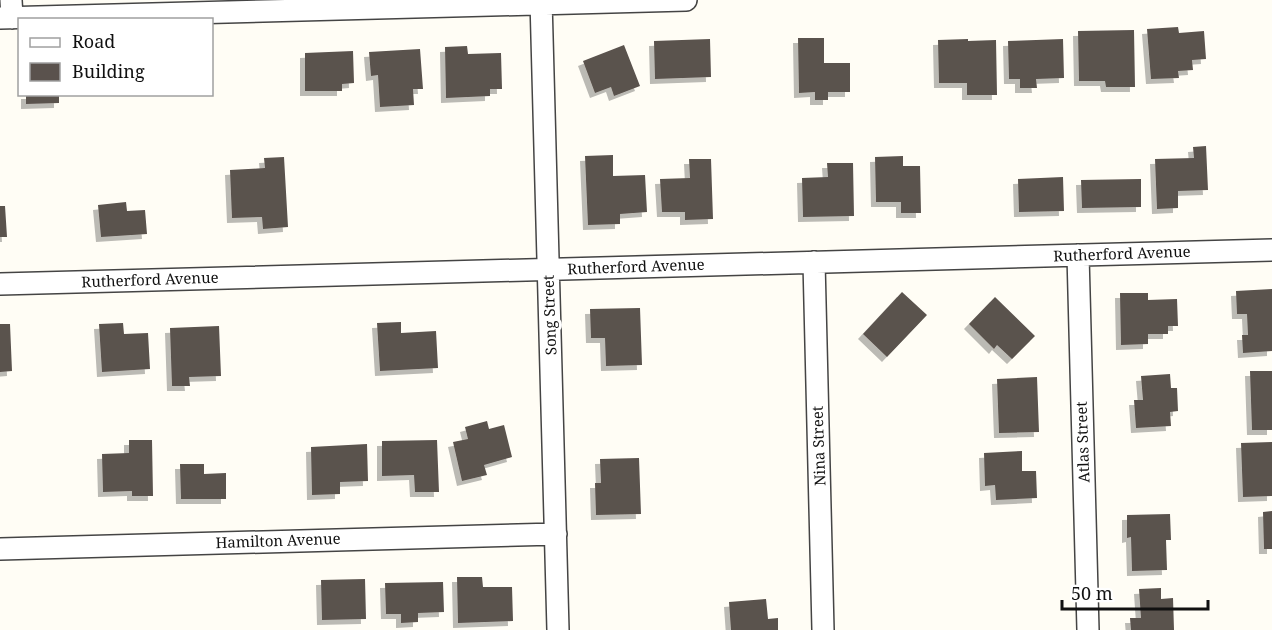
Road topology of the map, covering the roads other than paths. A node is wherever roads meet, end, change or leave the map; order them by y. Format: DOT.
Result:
graph roads {
  1 [pos="686,0"];
  2 [pos="542,2"];
  3 [pos="276,6"];
  4 [pos="8,12"];
  5 [pos="1272,250"];
  6 [pos="1078,255"];
  7 [pos="814,262"];
  8 [pos="549,269"];
  9 [pos="0,284"];
  10 [pos="556,534"];
  11 [pos="0,549"];
  12 [pos="558,630"];
  13 [pos="824,630"];
  14 [pos="1088,630"];
  1 -- 2 [label="street"];
  2 -- 3 [label="street"];
  2 -- 8 [label="street, Song Street"];
  3 -- 4 [label="street"];
  5 -- 6 [label="street, Rutherford Avenue"];
  6 -- 7 [label="street, Rutherford Avenue"];
  6 -- 14 [label="street, Atlas Street"];
  7 -- 8 [label="street, Rutherford Avenue"];
  7 -- 13 [label="street, Nina Street"];
  8 -- 9 [label="street, Rutherford Avenue"];
  8 -- 10 [label="street, Song Street"];
  10 -- 11 [label="street, Hamilton Avenue"];
  10 -- 12 [label="street, Song Street"];
}
